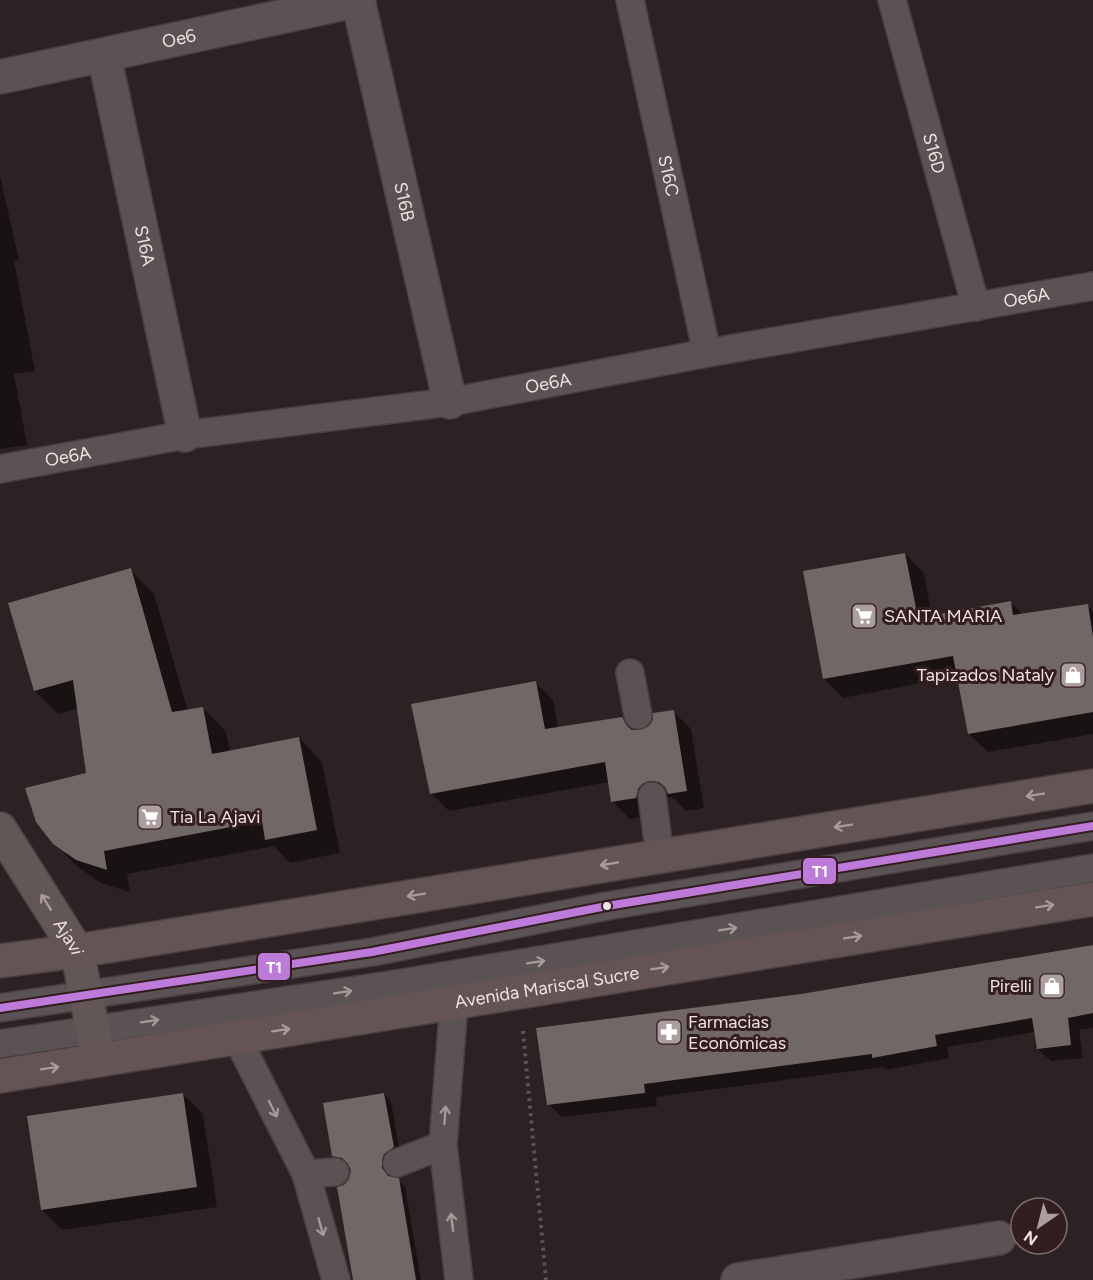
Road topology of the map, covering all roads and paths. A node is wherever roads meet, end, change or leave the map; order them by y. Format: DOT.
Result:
graph roads {
  1 [pos="359,0"];
  2 [pos="630,0"];
  3 [pos="892,0"];
  4 [pos="104,55"];
  5 [pos="0,77"];
  6 [pos="1093,286"];
  7 [pos="976,307"];
  8 [pos="707,353"];
  9 [pos="450,402"];
  10 [pos="185,435"];
  11 [pos="0,469"];
  12 [pos="630,673"];
  13 [pos="638,715"];
  14 [pos="1093,786"];
  15 [pos="652,796"];
  16 [pos="1093,826"];
  17 [pos="0,829"];
  18 [pos="660,856"];
  19 [pos="1093,868"];
  20 [pos="1093,899"];
  21 [pos="77,951"];
  22 [pos="0,961"];
  23 [pos="519,992"];
  24 [pos="85,996"];
  25 [pos="454,1002"];
  26 [pos="0,1008"];
  27 [pos="237,1038"];
  28 [pos="0,1044"];
  29 [pos="96,1045"];
  30 [pos="0,1076"];
  31 [pos="443,1145"];
  32 [pos="397,1163"];
  33 [pos="335,1172"];
  34 [pos="306,1174"];
  35 [pos="999,1238"];
  36 [pos="336,1280"];
  37 [pos="459,1280"];
  38 [pos="546,1280"];
  39 [pos="738,1280"];
  1 -- 4 [label="street, Oe6"];
  1 -- 9 [label="street, S16B"];
  2 -- 8 [label="lane, S16C"];
  3 -- 7 [label="lane, S16D"];
  4 -- 5 [label="street, Oe6"];
  4 -- 10 [label="street, S16A"];
  6 -- 7 [label="lane, Oe6A"];
  7 -- 8 [label="lane, Oe6A"];
  8 -- 9 [label="lane, Oe6A"];
  9 -- 10 [label="lane, Oe6A"];
  10 -- 11 [label="lane, Oe6A"];
  12 -- 13 [label="lane"];
  14 -- 18 [label="main road, one-way"];
  15 -- 18 [label="lane"];
  16 -- 24 [label="lane"];
  21 -- 17 [label="street, Ajavi, one-way"];
  18 -- 21 [label="main road, one-way"];
  29 -- 19 [label="lane, one-way"];
  23 -- 20 [label="main road, Avenida Mariscal Sucre, one-way"];
  21 -- 22 [label="main road"];
  21 -- 24 [label="street, Ajavi"];
  23 -- 25 [label="main road, Avenida Mariscal Sucre"];
  23 -- 38 [label="path"];
  24 -- 26 [label="lane"];
  24 -- 29 [label="street, Ajavi"];
  27 -- 25 [label="main road, Avenida Mariscal Sucre, one-way"];
  31 -- 25 [label="lane, one-way"];
  27 -- 29 [label="main road, Avenida Mariscal Sucre"];
  27 -- 34 [label="lane, one-way"];
  28 -- 29 [label="lane"];
  30 -- 29 [label="main road, Avenida Mariscal Sucre, one-way"];
  31 -- 32 [label="lane"];
  37 -- 31 [label="lane, one-way"];
  33 -- 34 [label="lane"];
  34 -- 36 [label="lane, one-way"];
  35 -- 39 [label="street"];
}
